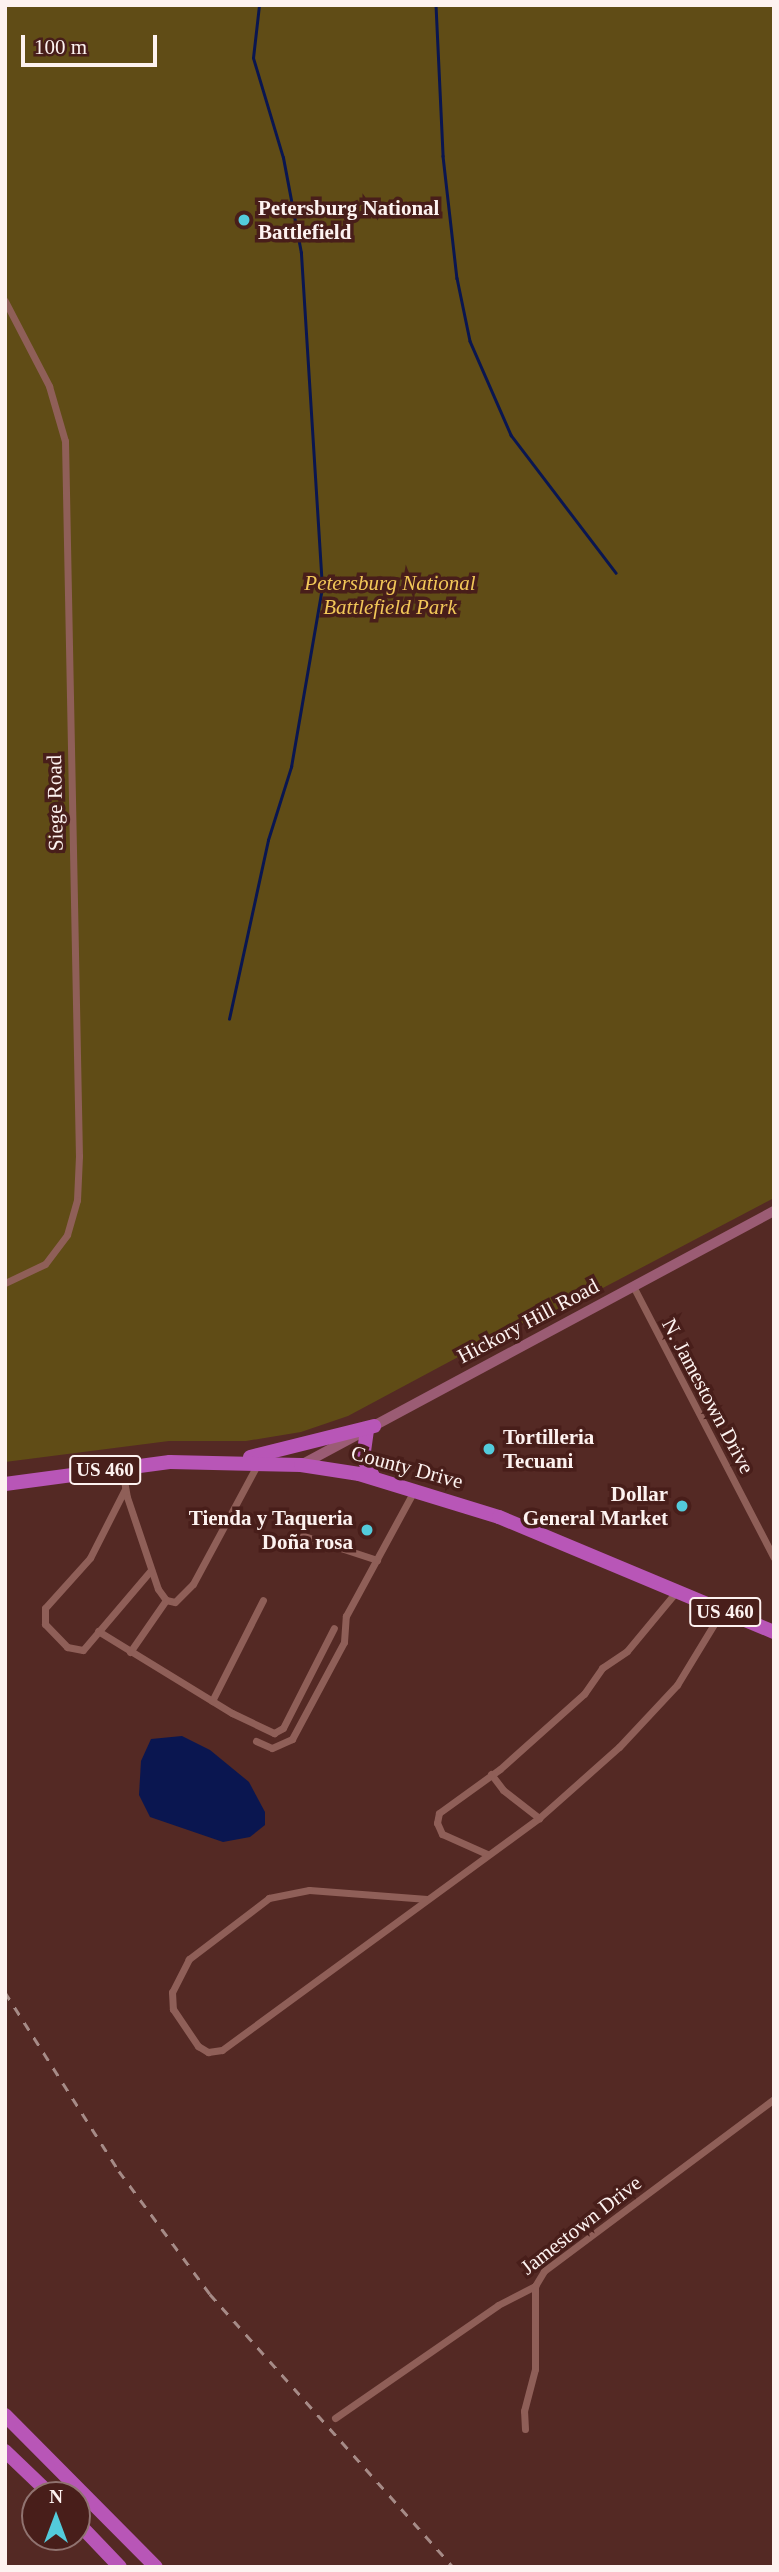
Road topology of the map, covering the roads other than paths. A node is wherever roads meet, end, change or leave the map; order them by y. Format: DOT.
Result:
graph roads {
  1 [pos="5,301"];
  2 [pos="774,1211"];
  3 [pos="5,1283"];
  4 [pos="634,1286"];
  5 [pos="370,1428"];
  6 [pos="230,1462"];
  7 [pos="258,1463"];
  8 [pos="302,1465"];
  9 [pos="121,1468"];
  10 [pos="374,1478"];
  11 [pos="5,1484"];
  12 [pos="416,1488"];
  13 [pos="125,1489"];
  14 [pos="282,1546"];
  15 [pos="774,1558"];
  16 [pos="377,1560"];
  17 [pos="151,1570"];
  18 [pos="676,1592"];
  19 [pos="166,1600"];
  20 [pos="263,1600"];
  21 [pos="722,1611"];
  22 [pos="334,1628"];
  23 [pos="99,1630"];
  24 [pos="774,1632"];
  25 [pos="130,1652"];
  26 [pos="212,1701"];
  27 [pos="256,1741"];
  28 [pos="491,1774"];
  29 [pos="539,1818"];
  30 [pos="487,1854"];
  31 [pos="426,1899"];
  32 [pos="774,2099"];
  33 [pos="535,2286"];
  34 [pos="5,2415"];
  35 [pos="335,2418"];
  36 [pos="525,2429"];
  37 [pos="5,2451"];
  38 [pos="36,2481"];
  39 [pos="91,2537"];
  40 [pos="120,2567"];
  41 [pos="156,2567"];
  1 -- 3 [label="street, Siege Road"];
  2 -- 4 [label="street, Hickory Hill Road"];
  4 -- 5 [label="street, Hickory Hill Road"];
  4 -- 15 [label="street, N. Jamestown Drive"];
  5 -- 6 [label="highway"];
  5 -- 8 [label="street, Hickory Hill Road"];
  5 -- 10 [label="highway"];
  6 -- 7 [label="highway, County Drive / US 460"];
  6 -- 9 [label="highway, County Drive / US 460"];
  7 -- 8 [label="highway, County Drive / US 460"];
  7 -- 19 [label="street"];
  8 -- 10 [label="highway, County Drive / US 460"];
  9 -- 11 [label="highway, County Drive / US 460"];
  9 -- 13 [label="street"];
  10 -- 12 [label="highway, County Drive / US 460"];
  12 -- 16 [label="street"];
  12 -- 18 [label="highway, County Drive / US 460"];
  13 -- 17 [label="street"];
  13 -- 23 [label="street"];
  14 -- 16 [label="street"];
  16 -- 27 [label="street"];
  17 -- 19 [label="street"];
  17 -- 23 [label="street"];
  18 -- 21 [label="highway, County Drive / US 460"];
  18 -- 28 [label="street"];
  19 -- 25 [label="street"];
  20 -- 26 [label="street"];
  21 -- 24 [label="highway, County Drive / US 460"];
  21 -- 29 [label="street"];
  22 -- 26 [label="street"];
  23 -- 25 [label="street"];
  25 -- 26 [label="street"];
  28 -- 29 [label="street"];
  28 -- 30 [label="street"];
  29 -- 30 [label="street"];
  30 -- 31 [label="street"];
  31 -- 31 [label="street"];
  32 -- 33 [label="street, Jamestown Drive"];
  33 -- 35 [label="street, Jamestown Drive"];
  33 -- 36 [label="street"];
  34 -- 41 [label="highway"];
  37 -- 38 [label="highway"];
  39 -- 40 [label="highway"];
}
